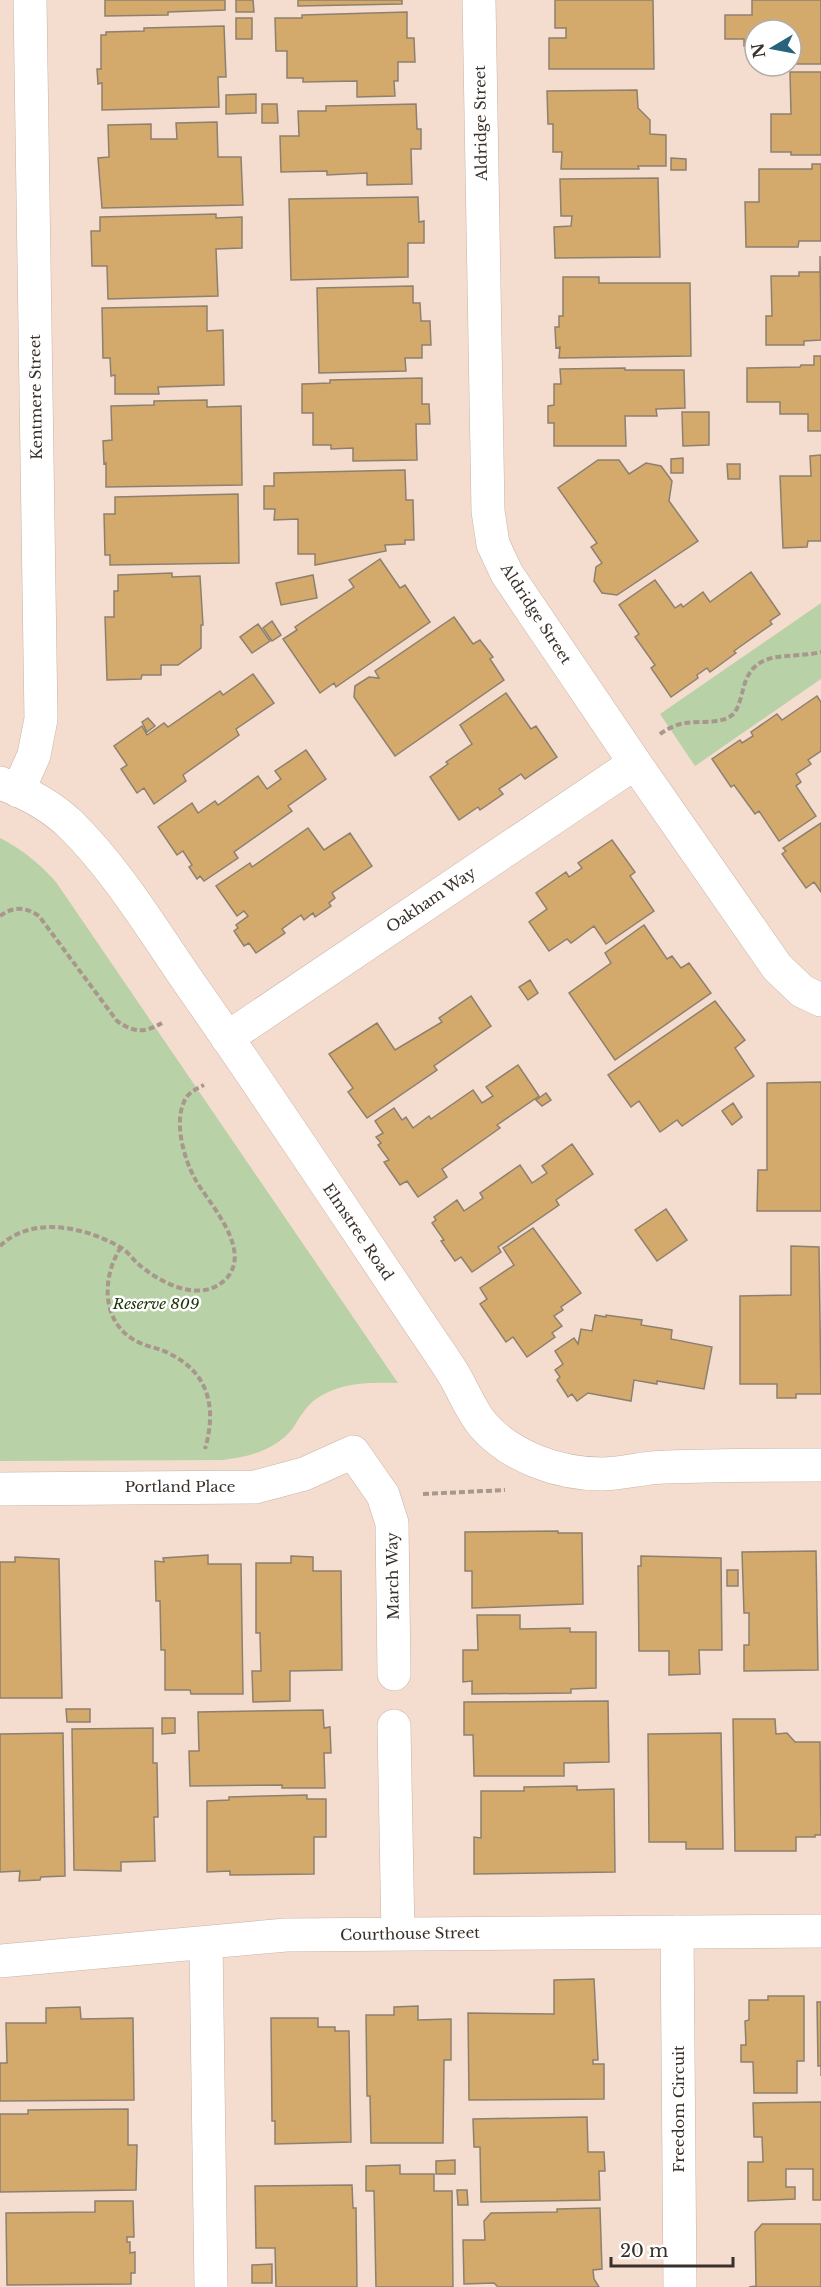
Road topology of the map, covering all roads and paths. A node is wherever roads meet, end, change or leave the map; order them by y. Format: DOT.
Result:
graph roads {
  1 [pos="30,0"];
  2 [pos="478,0"];
  3 [pos="821,652"];
  4 [pos="635,763"];
  5 [pos="9,787"];
  6 [pos="0,916"];
  7 [pos="821,1000"];
  8 [pos="162,1023"];
  9 [pos="228,1038"];
  10 [pos="204,1085"];
  11 [pos="0,1246"];
  12 [pos="121,1247"];
  13 [pos="353,1452"];
  14 [pos="821,1465"];
  15 [pos="549,1466"];
  16 [pos="197,1487"];
  17 [pos="0,1489"];
  18 [pos="383,1495"];
  19 [pos="394,1674"];
  20 [pos="394,1726"];
  21 [pos="821,1931"];
  22 [pos="677,1932"];
  23 [pos="398,1934"];
  24 [pos="206,1943"];
  25 [pos="0,1962"];
  26 [pos="211,2287"];
  27 [pos="680,2287"];
  1 -- 5 [label="street, Kentmere Street"];
  2 -- 4 [label="street, Aldridge Street"];
  3 -- 4 [label="path"];
  4 -- 7 [label="street, Aldridge Street"];
  4 -- 9 [label="street, Oakham Way"];
  5 -- 9 [label="street, Elmstree Road"];
  6 -- 8 [label="path"];
  9 -- 15 [label="street, Elmstree Road"];
  10 -- 12 [label="path"];
  11 -- 12 [label="path"];
  12 -- 16 [label="path"];
  13 -- 16 [label="street, Portland Place"];
  13 -- 18 [label="street, March Way"];
  14 -- 15 [label="street, Elmstree Road"];
  15 -- 18 [label="path"];
  16 -- 17 [label="street, Portland Place"];
  18 -- 19 [label="street, March Way"];
  20 -- 23 [label="street"];
  21 -- 22 [label="street, Courthouse Street"];
  22 -- 23 [label="street, Courthouse Street"];
  22 -- 27 [label="street, Freedom Circuit"];
  23 -- 24 [label="street, Courthouse Street"];
  24 -- 25 [label="street, Courthouse Street"];
  24 -- 26 [label="street"];
}
